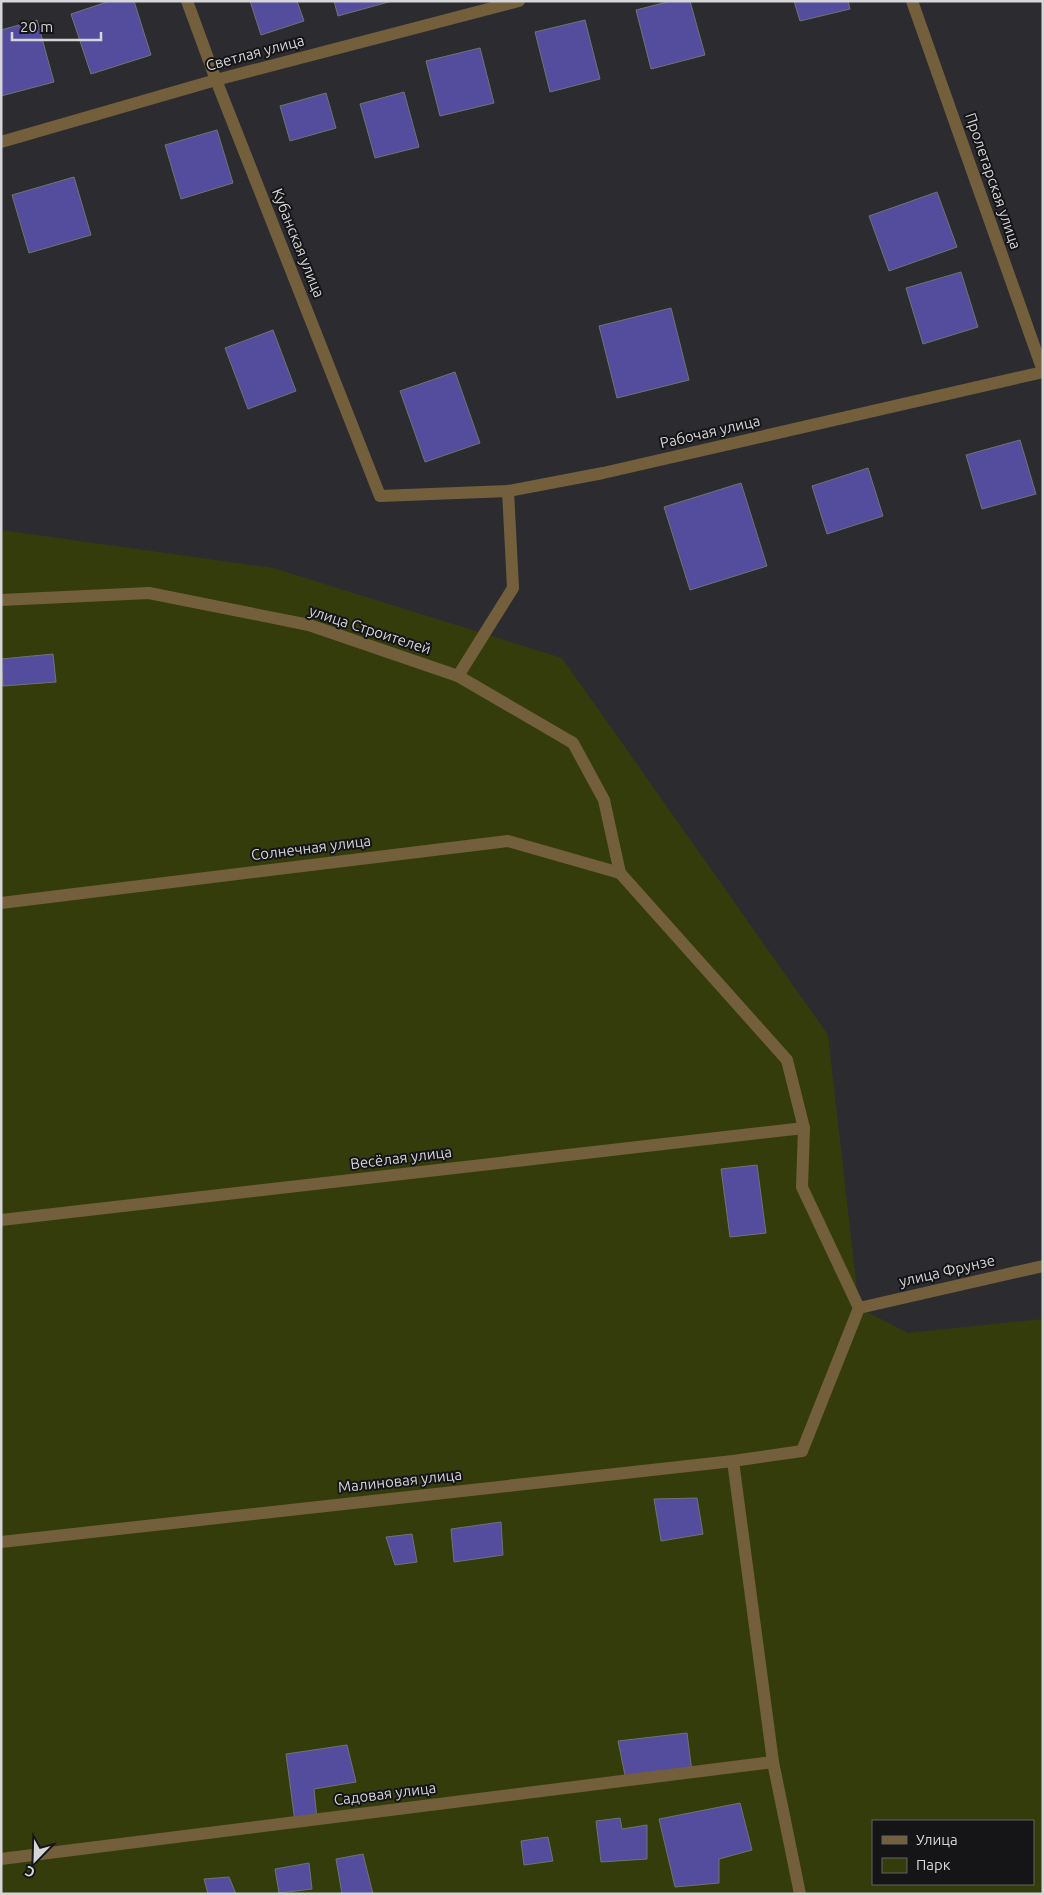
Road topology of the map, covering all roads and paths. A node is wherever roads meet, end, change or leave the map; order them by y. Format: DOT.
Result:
graph roads {
  1 [pos="187,1"];
  2 [pos="519,1"];
  3 [pos="912,1"];
  4 [pos="216,80"];
  5 [pos="1,142"];
  6 [pos="1043,372"];
  7 [pos="508,491"];
  8 [pos="380,496"];
  9 [pos="1,600"];
  10 [pos="458,676"];
  11 [pos="620,873"];
  12 [pos="1,903"];
  13 [pos="804,1128"];
  14 [pos="1,1220"];
  15 [pos="1043,1266"];
  16 [pos="858,1308"];
  17 [pos="733,1461"];
  18 [pos="1,1542"];
  19 [pos="773,1762"];
  20 [pos="1,1859"];
  21 [pos="800,1894"];
  1 -- 4 [label="street, Кубанская улица"];
  2 -- 4 [label="street, Светлая улица"];
  3 -- 6 [label="street, Пролетарская улица"];
  4 -- 5 [label="street, Светлая улица"];
  4 -- 8 [label="street, Кубанская улица"];
  6 -- 7 [label="street, Рабочая улица"];
  7 -- 8 [label="street, Рабочая улица"];
  7 -- 10 [label="street"];
  9 -- 10 [label="street, улица Строителей"];
  10 -- 11 [label="street, улица Строителей"];
  11 -- 12 [label="street, Солнечная улица"];
  11 -- 13 [label="street"];
  13 -- 14 [label="street, Весёлая улица"];
  13 -- 16 [label="street"];
  15 -- 16 [label="street, улица Фрунзе"];
  16 -- 17 [label="street, Малиновая улица"];
  17 -- 18 [label="street, Малиновая улица"];
  17 -- 19 [label="street"];
  19 -- 20 [label="street, Садовая улица"];
  19 -- 21 [label="street"];
}
